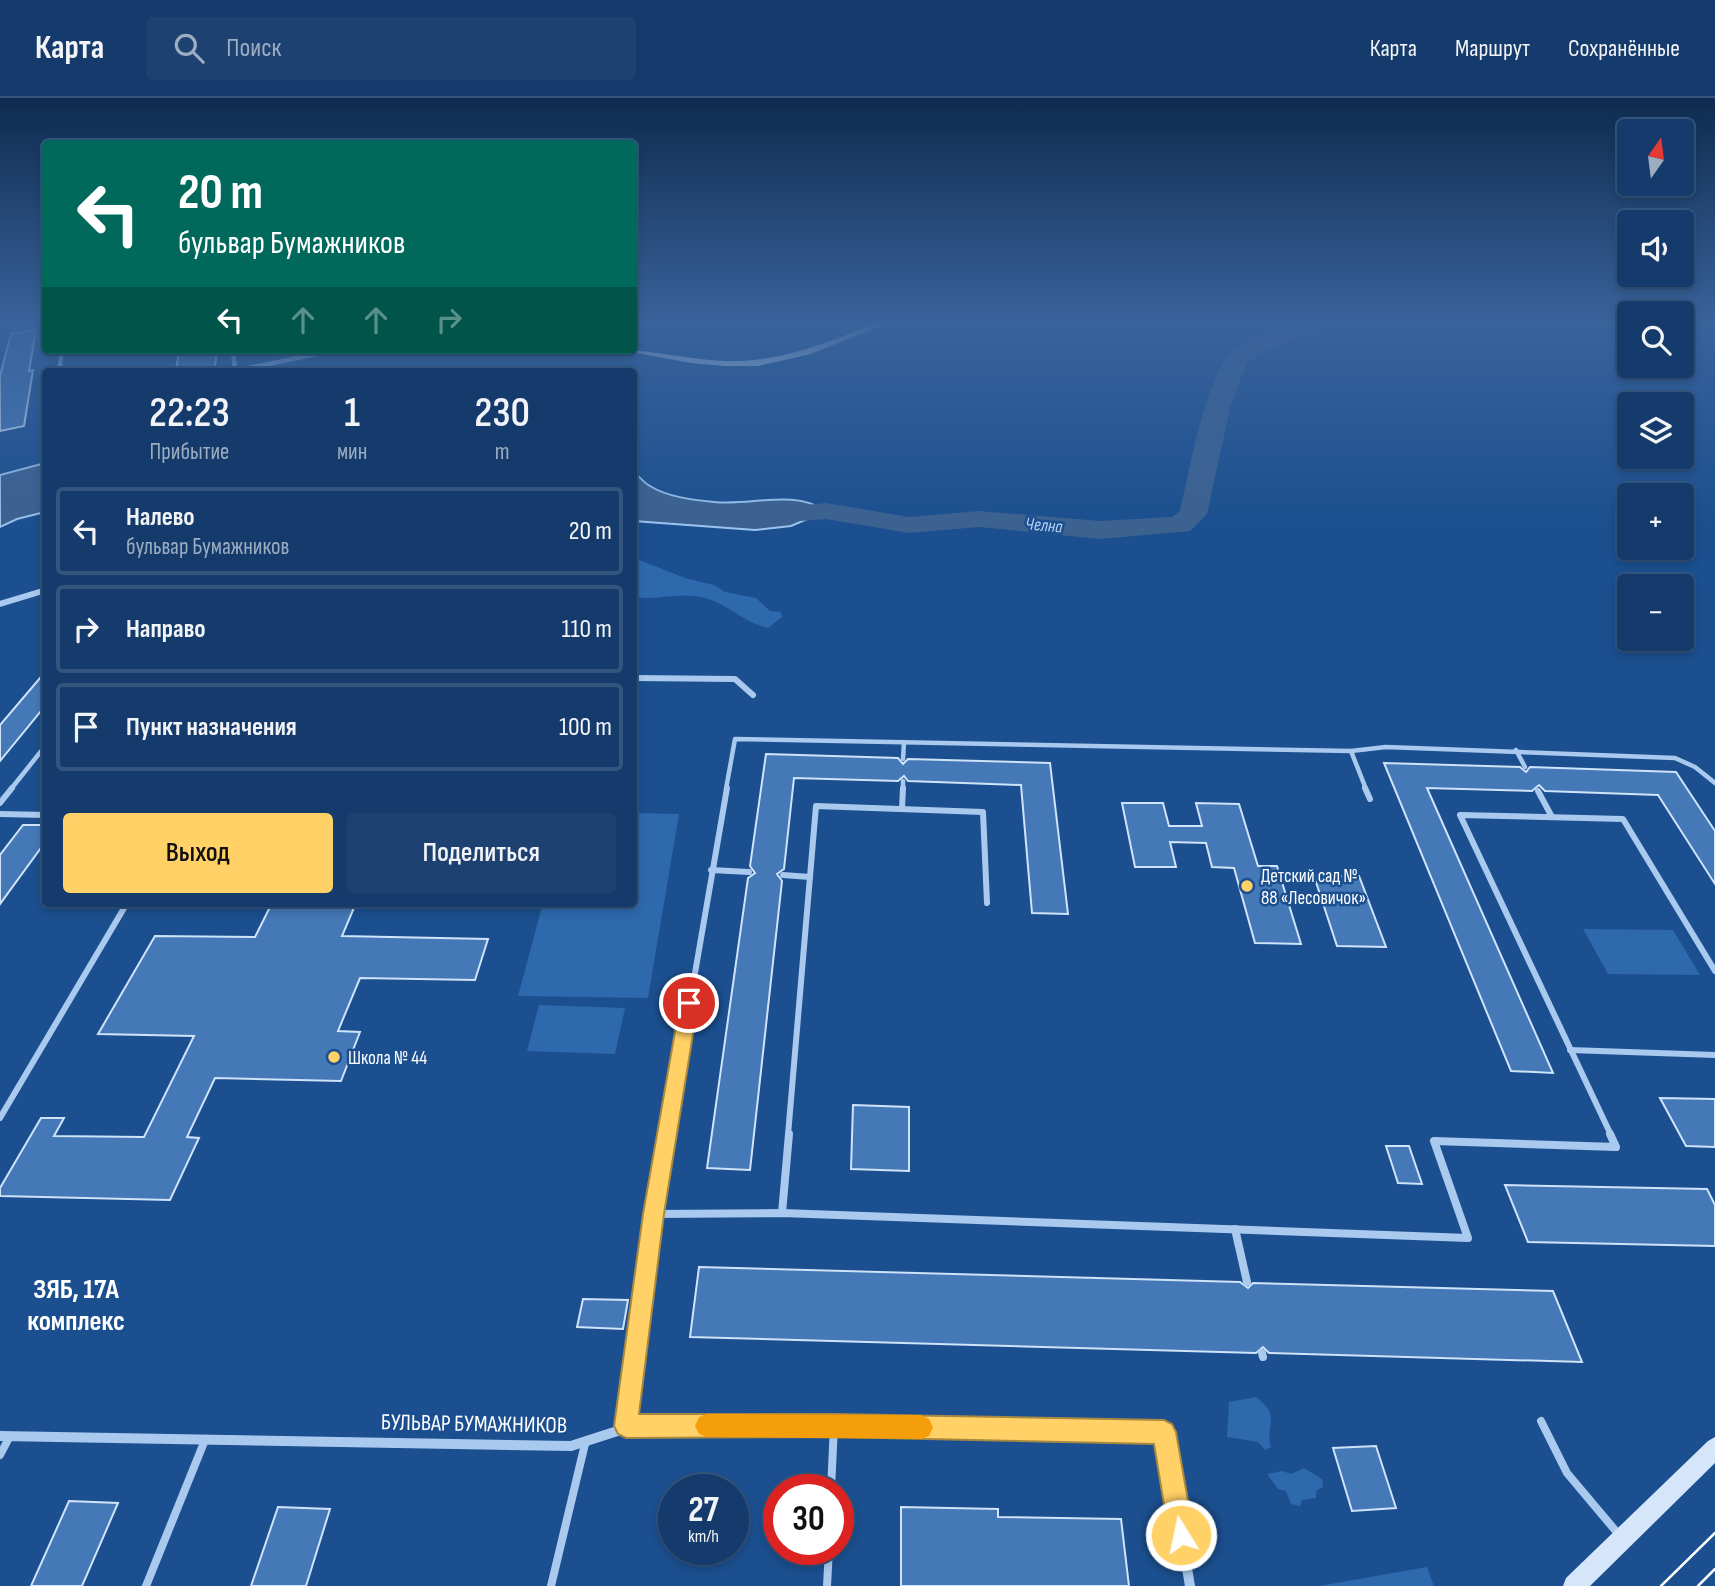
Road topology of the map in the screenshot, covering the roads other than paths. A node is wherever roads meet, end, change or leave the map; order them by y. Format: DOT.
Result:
graph roads {
  1 [pos="42,591"];
  2 [pos="0,604"];
  3 [pos="637,678"];
  4 [pos="753,695"];
  5 [pos="904,742"];
  6 [pos="42,750"];
  7 [pos="1516,750"];
  8 [pos="1351,751"];
  9 [pos="903,758"];
  10 [pos="1525,767"];
  11 [pos="903,781"];
  12 [pos="1715,783"];
  13 [pos="1538,791"];
  14 [pos="1370,799"];
  15 [pos="0,803"];
  16 [pos="902,808"];
  17 [pos="0,814"];
  18 [pos="42,816"];
  19 [pos="1552,817"];
  20 [pos="711,870"];
  21 [pos="749,873"];
  22 [pos="783,875"];
  23 [pos="810,877"];
  24 [pos="987,902"];
  25 [pos="125,907"];
  26 [pos="1715,971"];
  27 [pos="1570,1050"];
  28 [pos="1715,1055"];
  29 [pos="0,1118"];
  30 [pos="782,1213"];
  31 [pos="653,1214"];
  32 [pos="1235,1229"];
  33 [pos="1247,1282"];
  34 [pos="1541,1421"];
  35 [pos="626,1426"];
  36 [pos="834,1426"];
  37 [pos="5,1436"];
  38 [pos="205,1440"];
  39 [pos="585,1444"];
  40 [pos="1715,1448"];
  41 [pos="0,1455"];
  42 [pos="832,1474"];
  43 [pos="1622,1539"];
  44 [pos="828,1565"];
  45 [pos="146,1586"];
  46 [pos="551,1586"];
  47 [pos="827,1586"];
  48 [pos="1190,1586"];
  49 [pos="1574,1586"];
  1 -- 2 [label="street"];
  3 -- 4 [label="street"];
  5 -- 8 [label="lane"];
  5 -- 9 [label="lane"];
  5 -- 20 [label="lane"];
  6 -- 15 [label="lane"];
  7 -- 8 [label="lane"];
  7 -- 10 [label="lane"];
  7 -- 12 [label="lane"];
  8 -- 14 [label="lane"];
  11 -- 16 [label="lane"];
  13 -- 19 [label="lane"];
  16 -- 23 [label="lane"];
  16 -- 24 [label="lane"];
  17 -- 18 [label="lane"];
  19 -- 26 [label="lane"];
  19 -- 27 [label="lane"];
  20 -- 21 [label="lane"];
  20 -- 31 [label="lane"];
  22 -- 23 [label="lane"];
  23 -- 30 [label="lane"];
  25 -- 29 [label="lane"];
  27 -- 28 [label="lane"];
  27 -- 32 [label="lane"];
  30 -- 31 [label="lane"];
  30 -- 32 [label="lane"];
  31 -- 35 [label="lane"];
  32 -- 33 [label="lane"];
  34 -- 43 [label="lane"];
  35 -- 36 [label="street, БУЛЬВАР БУМАЖНИКОВ"];
  35 -- 39 [label="street, БУЛЬВАР БУМАЖНИКОВ"];
  36 -- 42 [label="lane"];
  36 -- 48 [label="street, БУЛЬВАР БУМАЖНИКОВ"];
  37 -- 38 [label="street, БУЛЬВАР БУМАЖНИКОВ"];
  37 -- 41 [label="lane"];
  38 -- 39 [label="street, БУЛЬВАР БУМАЖНИКОВ"];
  38 -- 45 [label="lane"];
  39 -- 46 [label="lane"];
  40 -- 43 [label="street"];
  43 -- 49 [label="street"];
  44 -- 47 [label="lane"];
}
